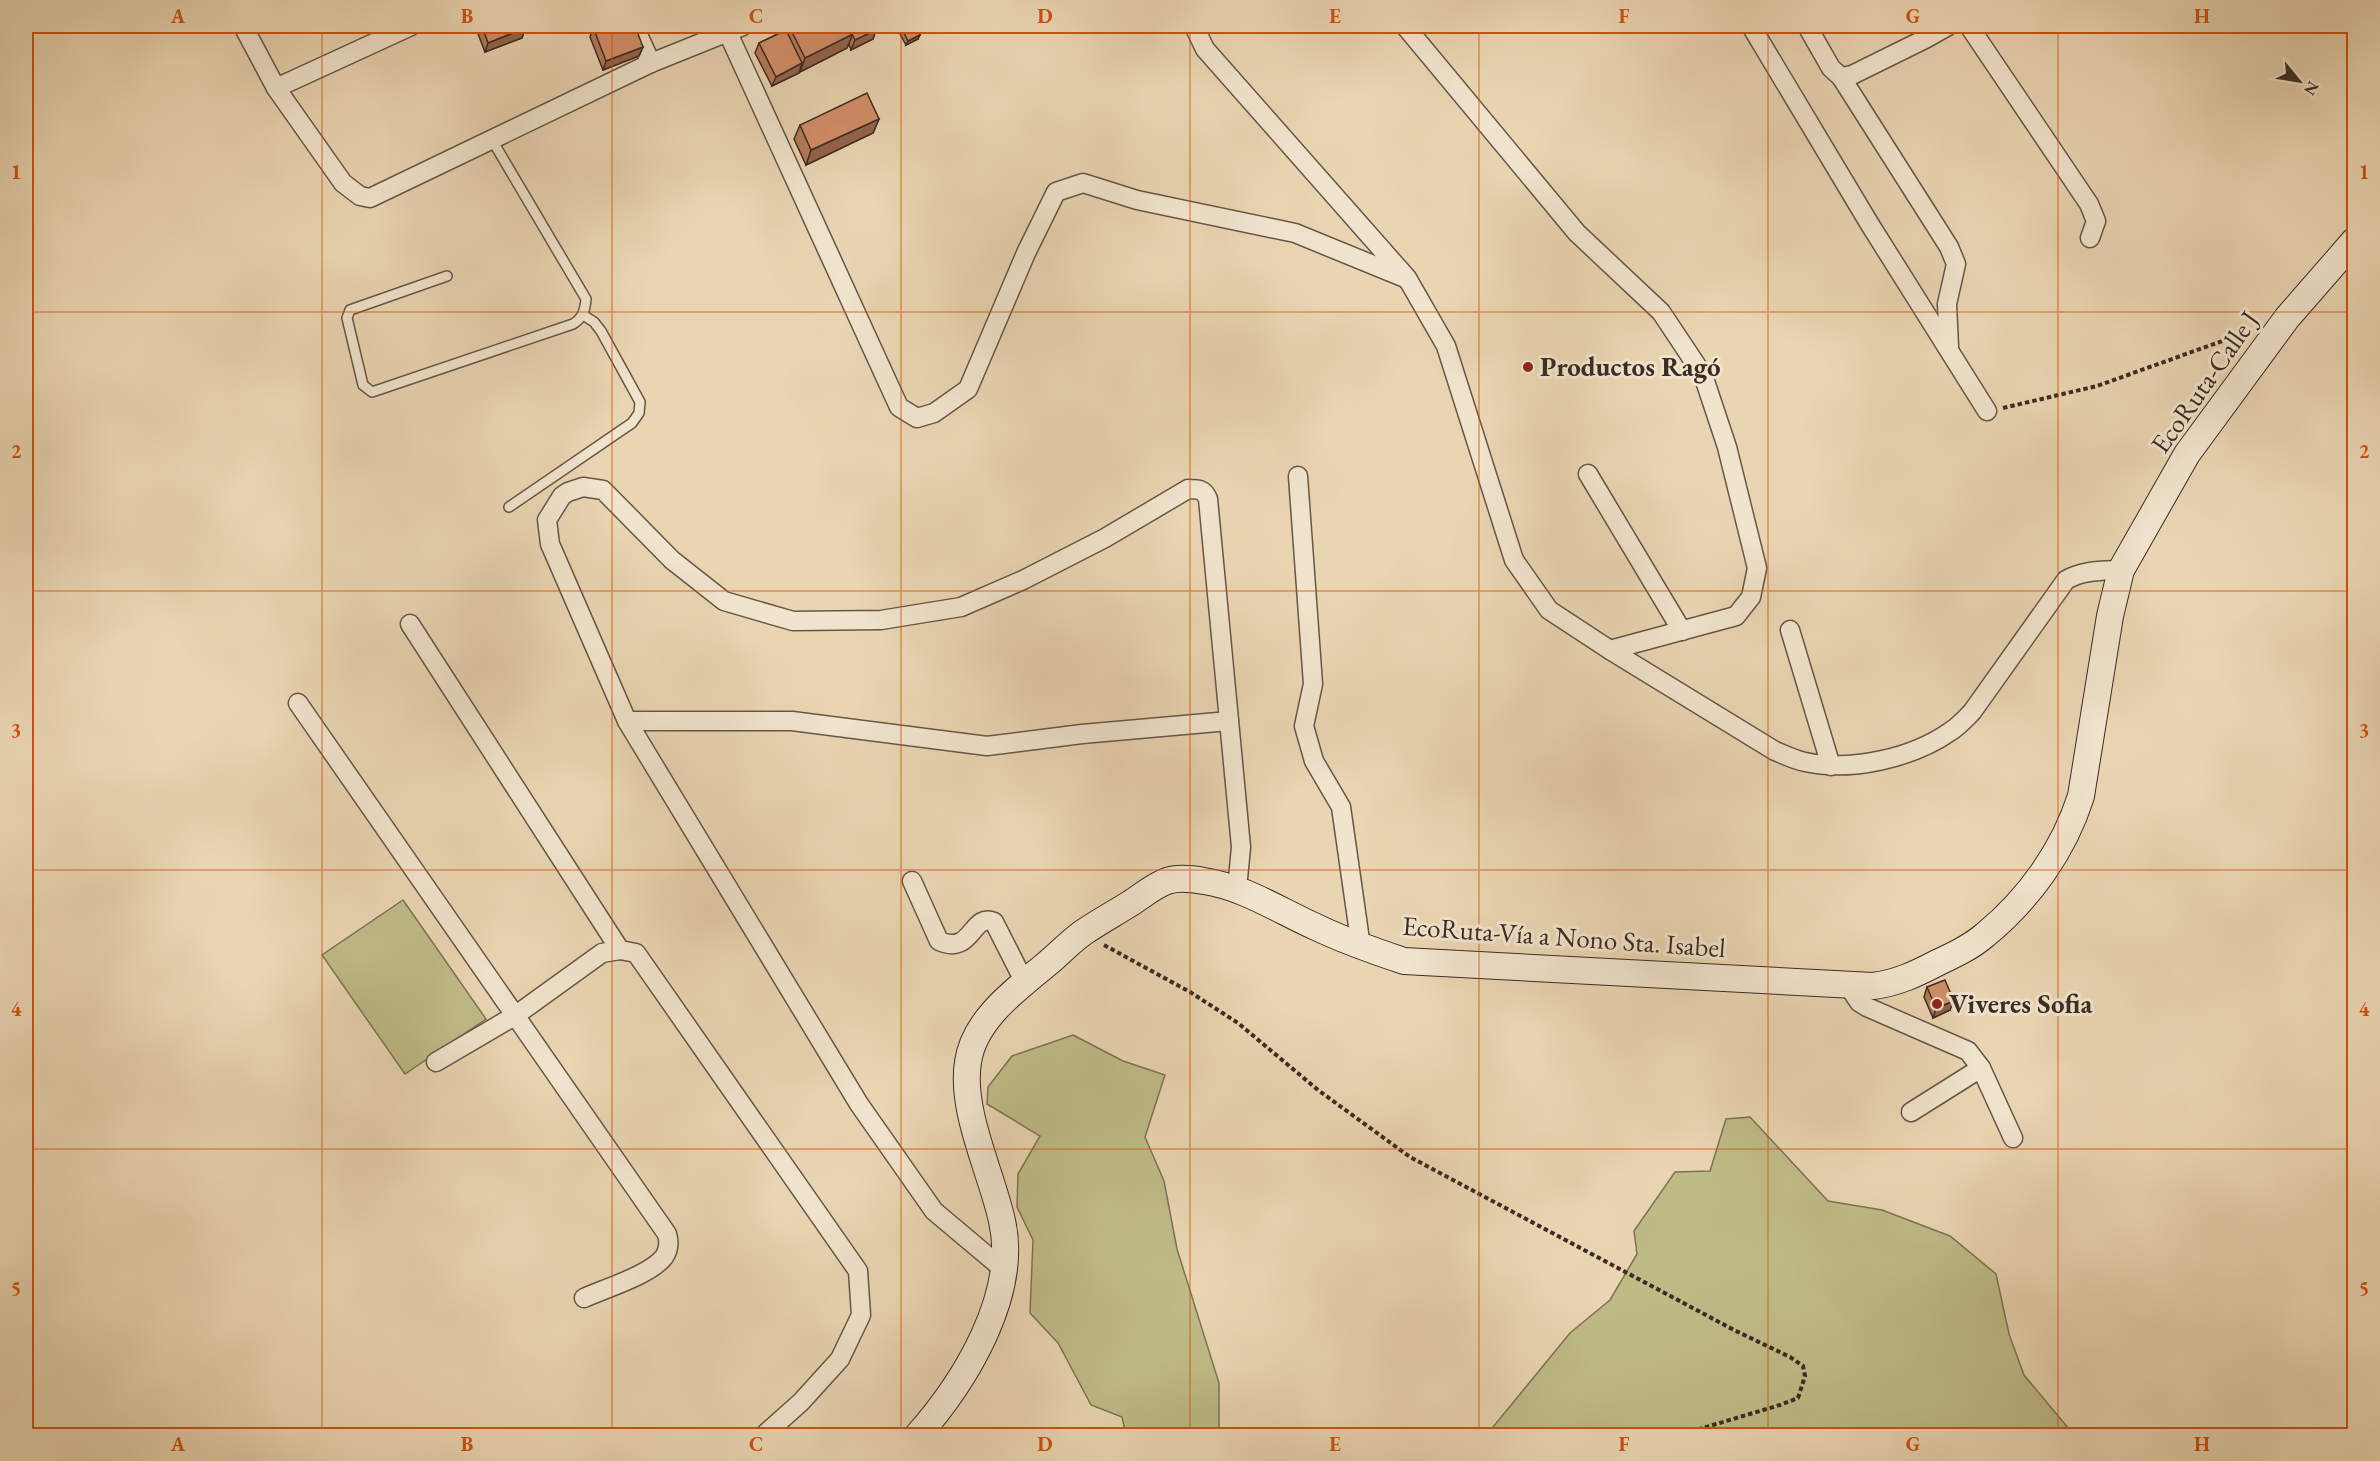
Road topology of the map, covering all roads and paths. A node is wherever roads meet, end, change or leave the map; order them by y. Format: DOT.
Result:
graph roads {
  1 [pos="243,26"];
  2 [pos="411,26"];
  3 [pos="634,26"];
  4 [pos="1194,26"];
  5 [pos="1405,26"];
  6 [pos="1751,26"];
  7 [pos="1807,26"];
  8 [pos="1948,26"];
  9 [pos="1969,26"];
  10 [pos="736,29"];
  11 [pos="651,63"];
  12 [pos="1840,77"];
  13 [pos="276,88"];
  14 [pos="492,140"];
  15 [pos="2091,238"];
  16 [pos="2355,241"];
  17 [pos="447,276"];
  18 [pos="1407,278"];
  19 [pos="583,315"];
  20 [pos="2253,330"];
  21 [pos="1949,350"];
  22 [pos="1988,411"];
  23 [pos="1588,474"];
  24 [pos="1298,476"];
  25 [pos="508,507"];
  26 [pos="2121,570"];
  27 [pos="410,624"];
  28 [pos="1790,630"];
  29 [pos="1682,631"];
  30 [pos="1610,650"];
  31 [pos="298,703"];
  32 [pos="627,721"];
  33 [pos="1229,721"];
  34 [pos="1831,766"];
  35 [pos="912,881"];
  36 [pos="1237,890"];
  37 [pos="1082,933"];
  38 [pos="1361,947"];
  39 [pos="620,950"];
  40 [pos="1025,983"];
  41 [pos="1847,984"];
  42 [pos="516,1015"];
  43 [pos="436,1062"];
  44 [pos="1981,1068"];
  45 [pos="1911,1112"];
  46 [pos="2013,1138"];
  47 [pos="1003,1269"];
  48 [pos="584,1298"];
  49 [pos="763,1436"];
  50 [pos="917,1436"];
  51 [pos="1676,1436"];
  1 -- 13 [label="street"];
  2 -- 13 [label="street"];
  3 -- 11 [label="street"];
  4 -- 18 [label="street"];
  5 -- 29 [label="street"];
  6 -- 21 [label="street"];
  7 -- 12 [label="street"];
  8 -- 12 [label="street"];
  9 -- 15 [label="street"];
  10 -- 11 [label="street"];
  10 -- 18 [label="street"];
  11 -- 14 [label="street"];
  12 -- 21 [label="street"];
  13 -- 14 [label="street"];
  14 -- 19 [label="lane"];
  16 -- 26 [label="main road, EcoRuta-Calle J"];
  17 -- 19 [label="lane"];
  18 -- 30 [label="street"];
  19 -- 25 [label="lane"];
  20 -- 22 [label="path"];
  21 -- 22 [label="street"];
  23 -- 29 [label="street"];
  24 -- 38 [label="street"];
  26 -- 34 [label="street"];
  26 -- 41 [label="main road, EcoRuta-Vía a Nono Sta. Isabel"];
  27 -- 39 [label="street"];
  28 -- 34 [label="street"];
  29 -- 30 [label="street"];
  30 -- 34 [label="street"];
  31 -- 42 [label="street"];
  32 -- 33 [label="street"];
  32 -- 33 [label="street"];
  32 -- 47 [label="street"];
  33 -- 36 [label="street"];
  35 -- 40 [label="street"];
  36 -- 37 [label="main road, EcoRuta-Vía a Nono Sta. Isabel"];
  36 -- 38 [label="main road, EcoRuta-Vía a Nono Sta. Isabel"];
  37 -- 40 [label="main road, EcoRuta-Vía a Nono Sta. Isabel"];
  37 -- 51 [label="path"];
  38 -- 41 [label="main road, EcoRuta-Vía a Nono Sta. Isabel"];
  39 -- 42 [label="street"];
  39 -- 49 [label="street"];
  40 -- 47 [label="main road, EcoRuta-Vía a Nono Sta. Isabel"];
  41 -- 44 [label="street"];
  42 -- 43 [label="street"];
  42 -- 48 [label="street"];
  44 -- 45 [label="street"];
  44 -- 46 [label="street"];
  47 -- 50 [label="main road, EcoRuta-Vía a Nono Sta. Isabel"];
}
